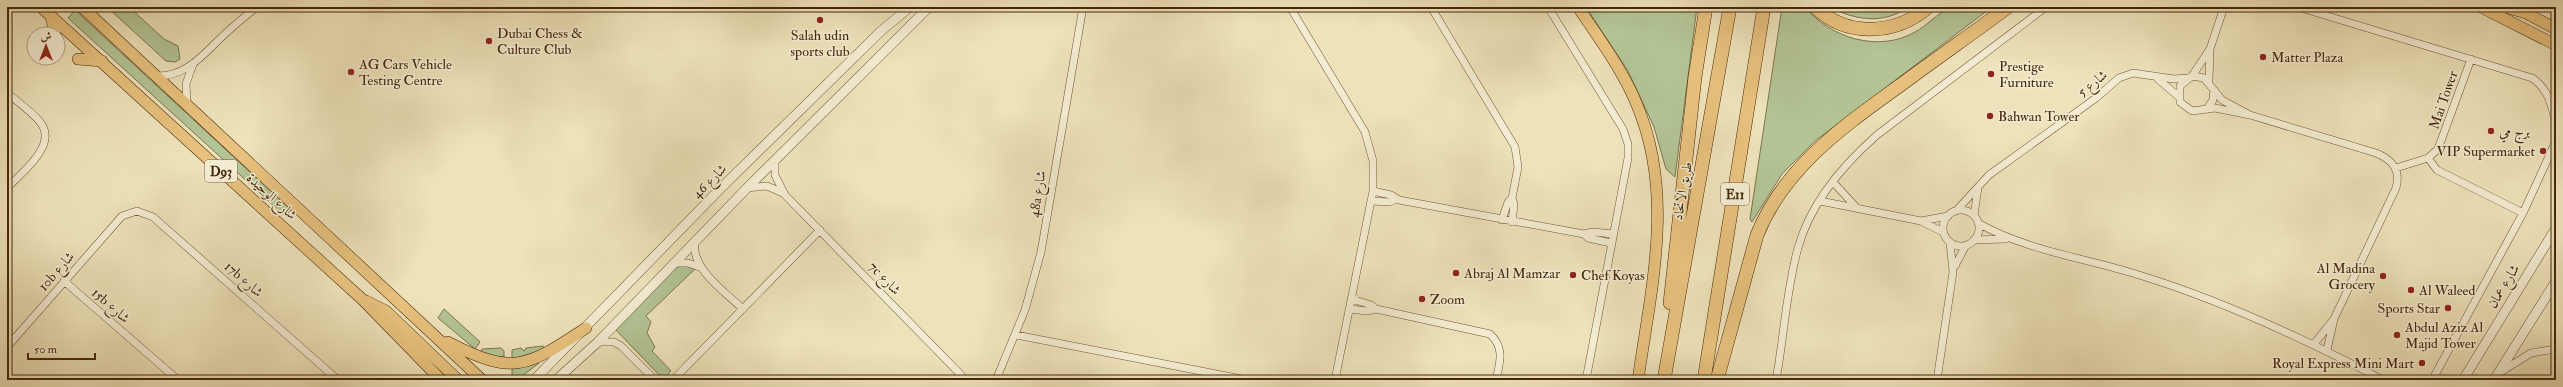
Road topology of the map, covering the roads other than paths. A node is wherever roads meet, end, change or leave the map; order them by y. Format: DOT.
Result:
graph roads {
  1 [pos="41,7"];
  2 [pos="82,7"];
  3 [pos="257,7"];
  4 [pos="910,7"];
  5 [pos="929,7"];
  6 [pos="1083,7"];
  7 [pos="1290,7"];
  8 [pos="1431,7"];
  9 [pos="1548,7"];
  10 [pos="1578,7"];
  11 [pos="1706,7"];
  12 [pos="1730,7"];
  13 [pos="1764,7"];
  14 [pos="1815,7"];
  15 [pos="1928,7"];
  16 [pos="2008,7"];
  17 [pos="2046,7"];
  18 [pos="2220,7"];
  19 [pos="2224,7"];
  20 [pos="2298,7"];
  21 [pos="2481,7"];
  22 [pos="2505,7"];
  23 [pos="51,16"];
  24 [pos="2219,17"];
  25 [pos="53,26"];
  26 [pos="2556,29"];
  27 [pos="2555,45"];
  28 [pos="2210,49"];
  29 [pos="78,59"];
  30 [pos="2470,59"];
  31 [pos="102,61"];
  32 [pos="194,64"];
  33 [pos="156,76"];
  34 [pos="2152,76"];
  35 [pos="2190,77"];
  36 [pos="2210,81"];
  37 [pos="2214,89"];
  38 [pos="7,92"];
  39 [pos="2179,97"];
  40 [pos="187,104"];
  41 [pos="2206,109"];
  42 [pos="2250,115"];
  43 [pos="2556,124"];
  44 [pos="2556,141"];
  45 [pos="2428,158"];
  46 [pos="775,160"];
  47 [pos="2396,168"];
  48 [pos="1833,182"];
  49 [pos="1978,186"];
  50 [pos="7,188"];
  51 [pos="747,188"];
  52 [pos="1373,192"];
  53 [pos="785,195"];
  54 [pos="1512,198"];
  55 [pos="1396,199"];
  56 [pos="1372,201"];
  57 [pos="1820,201"];
  58 [pos="1857,208"];
  59 [pos="1956,210"];
  60 [pos="126,213"];
  61 [pos="2523,213"];
  62 [pos="1974,215"];
  63 [pos="1948,216"];
  64 [pos="1502,220"];
  65 [pos="1921,221"];
  66 [pos="1512,222"];
  67 [pos="1978,223"];
  68 [pos="2556,228"];
  69 [pos="820,230"];
  70 [pos="1943,232"];
  71 [pos="1584,234"];
  72 [pos="1612,234"];
  73 [pos="2013,239"];
  74 [pos="1974,240"];
  75 [pos="695,241"];
  76 [pos="1950,242"];
  77 [pos="1611,243"];
  78 [pos="1966,245"];
  79 [pos="673,263"];
  80 [pos="702,268"];
  81 [pos="1953,272"];
  82 [pos="64,281"];
  83 [pos="2556,281"];
  84 [pos="1352,299"];
  85 [pos="363,300"];
  86 [pos="743,309"];
  87 [pos="1350,309"];
  88 [pos="1376,309"];
  89 [pos="2334,319"];
  90 [pos="586,328"];
  91 [pos="1016,335"];
  92 [pos="436,336"];
  93 [pos="598,342"];
  94 [pos="2314,344"];
  95 [pos="7,347"];
  96 [pos="2556,349"];
  97 [pos="2327,350"];
  98 [pos="1668,354"];
  99 [pos="428,367"];
  100 [pos="2435,376"];
  101 [pos="2496,377"];
  102 [pos="178,380"];
  103 [pos="338,380"];
  104 [pos="435,380"];
  105 [pos="442,380"];
  106 [pos="458,380"];
  107 [pos="482,380"];
  108 [pos="534,380"];
  109 [pos="557,380"];
  110 [pos="654,380"];
  111 [pos="673,380"];
  112 [pos="966,380"];
  113 [pos="996,380"];
  114 [pos="1247,380"];
  115 [pos="1335,380"];
  116 [pos="1496,380"];
  117 [pos="1586,380"];
  118 [pos="1638,380"];
  119 [pos="1664,380"];
  120 [pos="1704,380"];
  121 [pos="1717,380"];
  122 [pos="1776,380"];
  123 [pos="1937,380"];
  124 [pos="2383,380"];
  125 [pos="2463,380"];
  1 -- 23 [label="main road, شارع الوحيدة / D93"];
  2 -- 33 [label="main road, شارع الوحيدة / D93"];
  3 -- 32 [label="street"];
  4 -- 90 [label="street, شارع 46"];
  5 -- 46 [label="street"];
  6 -- 91 [label="street, 48a شارع"];
  7 -- 52 [label="street"];
  8 -- 54 [label="street"];
  9 -- 72 [label="street"];
  10 -- 118 [label="main road"];
  11 -- 98 [label="highway"];
  12 -- 98 [label="highway, طريق الاتحاد / E11"];
  13 -- 120 [label="highway, E11"];
  14 -- 15 [label="highway"];
  16 -- 121 [label="highway"];
  17 -- 48 [label="street"];
  18 -- 24 [label="street"];
  19 -- 24 [label="street"];
  20 -- 30 [label="street"];
  21 -- 27 [label="main road"];
  22 -- 26 [label="main road"];
  23 -- 25 [label="main road"];
  23 -- 31 [label="main road, شارع الوحيدة / D93"];
  24 -- 28 [label="street"];
  28 -- 35 [label="street"];
  28 -- 36 [label="street"];
  29 -- 31 [label="main road"];
  30 -- 43 [label="street"];
  30 -- 45 [label="street, Mai Tower"];
  31 -- 85 [label="main road, شارع الوحيدة / D93"];
  32 -- 33 [label="street"];
  32 -- 40 [label="street"];
  33 -- 40 [label="main road, شارع الوحيدة / D93"];
  34 -- 35 [label="street, شارع 5"];
  34 -- 39 [label="street, شارع 5"];
  34 -- 49 [label="street, شارع 5"];
  35 -- 36 [label="street"];
  35 -- 39 [label="street"];
  36 -- 37 [label="street"];
  37 -- 41 [label="street"];
  37 -- 42 [label="street"];
  38 -- 50 [label="street"];
  39 -- 41 [label="street"];
  40 -- 92 [label="main road, شارع الوحيدة / D93"];
  41 -- 42 [label="street"];
  42 -- 47 [label="street"];
  44 -- 61 [label="street"];
  45 -- 47 [label="street"];
  45 -- 61 [label="street"];
  46 -- 51 [label="street"];
  46 -- 53 [label="street, 7c شارع"];
  47 -- 89 [label="street"];
  48 -- 57 [label="street"];
  48 -- 58 [label="street"];
  49 -- 59 [label="street, شارع 5"];
  49 -- 62 [label="street"];
  51 -- 53 [label="street, 7c شارع"];
  51 -- 75 [label="street"];
  52 -- 55 [label="street"];
  52 -- 56 [label="street"];
  53 -- 69 [label="street, 7c شارع"];
  54 -- 64 [label="street"];
  54 -- 66 [label="street"];
  55 -- 56 [label="street"];
  55 -- 64 [label="street"];
  56 -- 84 [label="street"];
  57 -- 58 [label="street"];
  57 -- 122 [label="street"];
  58 -- 65 [label="street"];
  59 -- 62 [label="street"];
  59 -- 63 [label="street"];
  60 -- 82 [label="street, 10b شارع"];
  60 -- 103 [label="street, 17b شارع"];
  61 -- 100 [label="street"];
  62 -- 67 [label="street"];
  63 -- 65 [label="street"];
  63 -- 70 [label="street"];
  64 -- 66 [label="street"];
  65 -- 70 [label="street"];
  66 -- 71 [label="street"];
  67 -- 73 [label="street"];
  67 -- 74 [label="street"];
  68 -- 125 [label="street, شارع عمان"];
  69 -- 86 [label="street"];
  69 -- 112 [label="street, 7c شارع"];
  70 -- 76 [label="street"];
  71 -- 72 [label="street"];
  71 -- 77 [label="street"];
  72 -- 77 [label="street"];
  73 -- 74 [label="street"];
  73 -- 94 [label="street"];
  74 -- 78 [label="street"];
  75 -- 79 [label="street"];
  75 -- 80 [label="street"];
  76 -- 78 [label="street"];
  76 -- 81 [label="street"];
  77 -- 117 [label="street"];
  78 -- 81 [label="street"];
  79 -- 80 [label="street"];
  79 -- 93 [label="street"];
  80 -- 86 [label="street"];
  81 -- 123 [label="street"];
  82 -- 95 [label="street, 10b شارع"];
  82 -- 102 [label="street, 15b شارع"];
  83 -- 101 [label="street"];
  84 -- 87 [label="street"];
  84 -- 88 [label="street"];
  85 -- 99 [label="main road, شارع الوحيدة / D93"];
  85 -- 106 [label="main road"];
  86 -- 111 [label="street"];
  87 -- 88 [label="street"];
  87 -- 115 [label="street"];
  88 -- 116 [label="street"];
  89 -- 94 [label="street"];
  89 -- 97 [label="street"];
  90 -- 92 [label="main road"];
  90 -- 108 [label="street, شارع 46"];
  91 -- 113 [label="street, 48a شارع"];
  91 -- 114 [label="street"];
  92 -- 107 [label="main road, شارع الوحيدة / D93"];
  93 -- 109 [label="street"];
  93 -- 110 [label="street"];
  94 -- 97 [label="street"];
  96 -- 101 [label="street"];
  97 -- 124 [label="street"];
  98 -- 119 [label="highway, طريق الاتحاد / E11"];
  99 -- 104 [label="main road"];
  99 -- 105 [label="main road, شارع الوحيدة / D93"];
}
